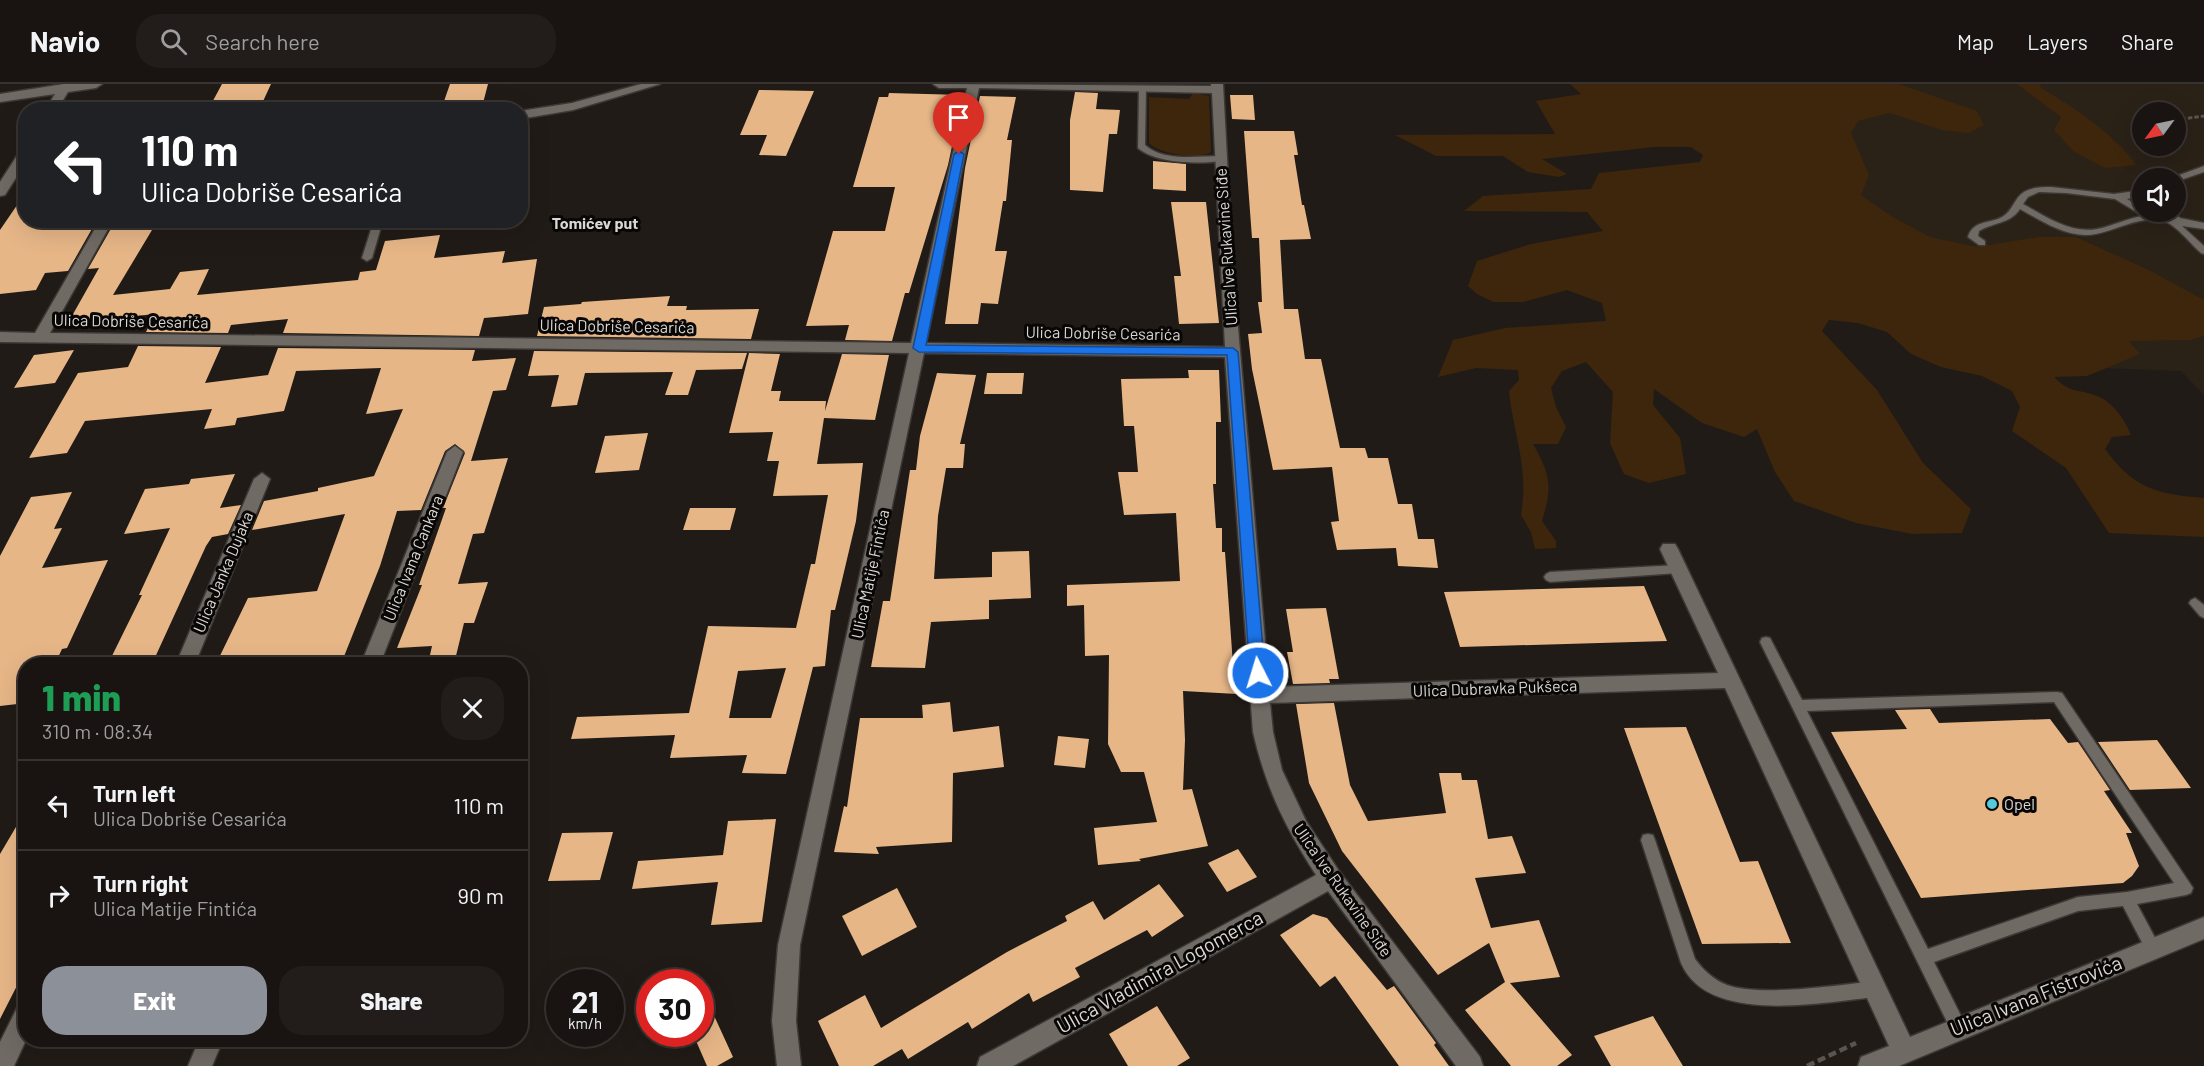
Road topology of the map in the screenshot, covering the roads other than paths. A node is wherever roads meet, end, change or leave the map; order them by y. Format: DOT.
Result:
graph roads {
  1 [pos="96,84"];
  2 [pos="654,84"];
  3 [pos="939,84"];
  4 [pos="974,85"];
  5 [pos="1217,87"];
  6 [pos="64,88"];
  7 [pos="1142,88"];
  8 [pos="0,98"];
  9 [pos="56,102"];
  10 [pos="528,114"];
  11 [pos="1220,159"];
  12 [pos="18,164"];
  13 [pos="2204,169"];
  14 [pos="2186,175"];
  15 [pos="0,192"];
  16 [pos="2132,195"];
  17 [pos="2116,196"];
  18 [pos="2019,205"];
  19 [pos="2132,206"];
  20 [pos="2132,220"];
  21 [pos="2173,222"];
  22 [pos="2183,222"];
  23 [pos="2189,224"];
  24 [pos="2204,226"];
  25 [pos="103,228"];
  26 [pos="376,228"];
  27 [pos="1982,243"];
  28 [pos="2204,251"];
  29 [pos="367,258"];
  30 [pos="39,338"];
  31 [pos="2,341"];
  32 [pos="919,348"];
  33 [pos="1233,352"];
  34 [pos="455,452"];
  35 [pos="262,479"];
  36 [pos="1669,549"];
  37 [pos="1678,569"];
  38 [pos="1550,577"];
  39 [pos="1766,642"];
  40 [pos="188,657"];
  41 [pos="373,657"];
  42 [pos="1730,680"];
  43 [pos="1260,695"];
  44 [pos="1798,706"];
  45 [pos="1648,840"];
  46 [pos="1331,878"];
  47 [pos="2127,899"];
  48 [pos="2204,928"];
  49 [pos="2153,949"];
  50 [pos="1924,958"];
  51 [pos="1876,988"];
  52 [pos="1959,1028"];
  53 [pos="18,1031"];
  54 [pos="208,1047"];
  55 [pos="1903,1050"];
  56 [pos="1,1066"];
  57 [pos="200,1066"];
  58 [pos="789,1066"];
  59 [pos="989,1066"];
  60 [pos="1471,1066"];
  61 [pos="1870,1066"];
  1 -- 6 [label="street"];
  2 -- 10 [label="street"];
  3 -- 4 [label="street"];
  4 -- 7 [label="street"];
  4 -- 32 [label="street, Ulica Matije Fintića"];
  5 -- 7 [label="street"];
  5 -- 11 [label="street, Ulica Ive Rukavine Siđe"];
  6 -- 8 [label="street"];
  6 -- 9 [label="street"];
  7 -- 11 [label="lane"];
  11 -- 33 [label="street, Ulica Ive Rukavine Siđe"];
  12 -- 15 [label="street"];
  13 -- 14 [label="lane"];
  16 -- 17 [label="lane"];
  17 -- 18 [label="lane"];
  17 -- 19 [label="lane"];
  18 -- 20 [label="lane"];
  18 -- 27 [label="lane"];
  21 -- 23 [label="lane"];
  21 -- 28 [label="lane"];
  22 -- 23 [label="lane"];
  23 -- 24 [label="lane"];
  25 -- 30 [label="street"];
  26 -- 29 [label="lane"];
  30 -- 31 [label="street, Ulica Dobriše Cesarića"];
  30 -- 32 [label="street, Ulica Dobriše Cesarića"];
  32 -- 33 [label="street, Ulica Dobriše Cesarića"];
  32 -- 58 [label="street, Ulica Matije Fintića"];
  33 -- 43 [label="street, Ulica Ive Rukavine Siđe"];
  34 -- 41 [label="street, Ulica Ivana Cankara"];
  35 -- 40 [label="street, Ulica Janka Dujaka"];
  36 -- 37 [label="street"];
  37 -- 38 [label="lane"];
  37 -- 42 [label="street"];
  39 -- 44 [label="lane"];
  42 -- 43 [label="street, Ulica Dubravka Pukšeca"];
  42 -- 51 [label="street"];
  43 -- 46 [label="street, Ulica Ive Rukavine Siđe"];
  44 -- 47 [label="lane"];
  44 -- 50 [label="lane"];
  45 -- 51 [label="lane"];
  46 -- 59 [label="street, Ulica Vladimira Logomerca"];
  46 -- 60 [label="street, Ulica Ive Rukavine Siđe"];
  47 -- 49 [label="lane"];
  47 -- 50 [label="lane"];
  48 -- 49 [label="street, Ulica Ivana Fistrovića"];
  49 -- 52 [label="street, Ulica Ivana Fistrovića"];
  50 -- 52 [label="lane"];
  51 -- 55 [label="street"];
  52 -- 55 [label="street, Ulica Ivana Fistrovića"];
  53 -- 56 [label="street"];
  54 -- 57 [label="street"];
  55 -- 61 [label="street, Ulica Ivana Fistrovića"];
}
